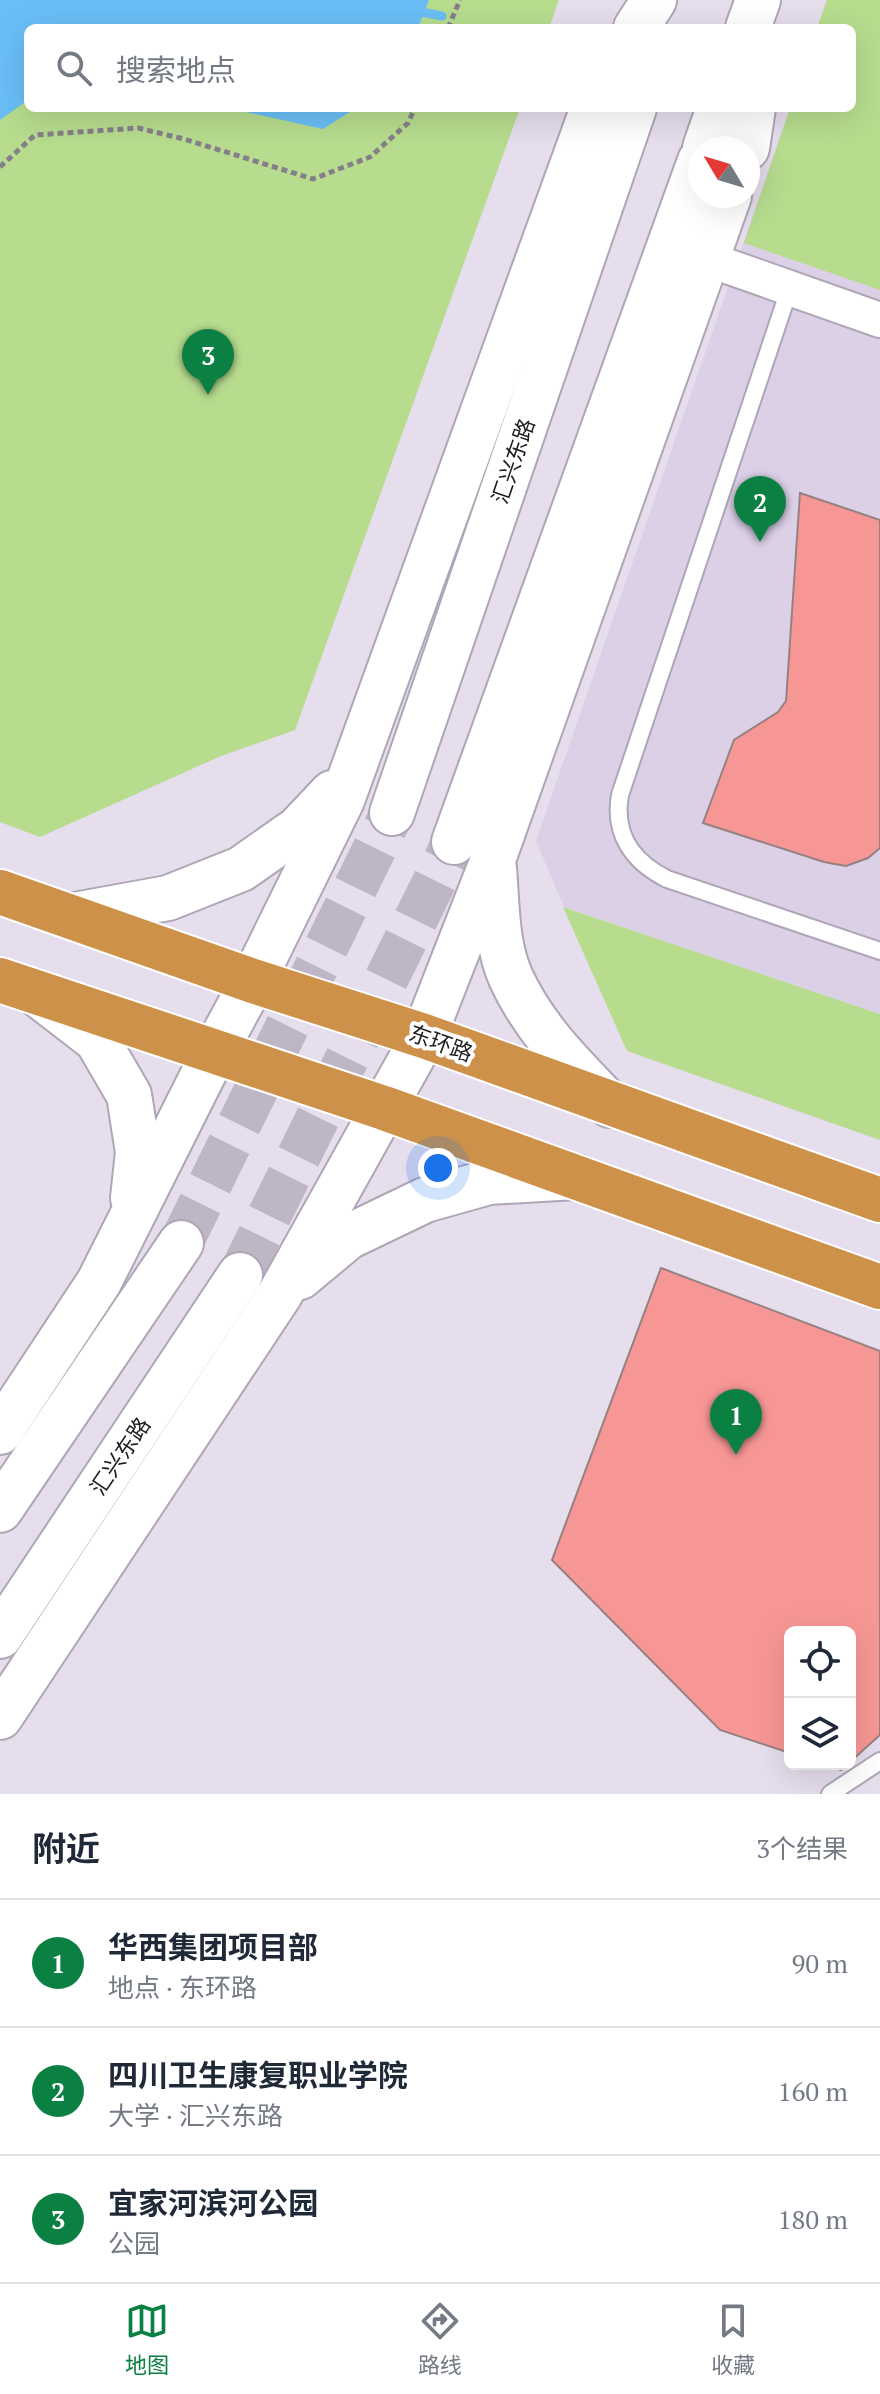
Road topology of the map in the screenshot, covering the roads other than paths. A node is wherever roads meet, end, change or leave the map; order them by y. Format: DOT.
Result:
graph roads {
  1 [pos="654,0"];
  2 [pos="671,0"];
  3 [pos="758,0"];
  4 [pos="766,0"];
  5 [pos="639,24"];
  6 [pos="662,24"];
  7 [pos="749,24"];
  8 [pos="763,24"];
  9 [pos="592,112"];
  10 [pos="633,112"];
  11 [pos="718,112"];
  12 [pos="752,112"];
  13 [pos="709,136"];
  14 [pos="749,136"];
  15 [pos="688,198"];
  16 [pos="725,208"];
  17 [pos="707,259"];
  18 [pos="789,290"];
  19 [pos="880,320"];
  20 [pos="352,771"];
  21 [pos="392,813"];
  22 [pos="474,850"];
  23 [pos="0,892"];
  24 [pos="69,916"];
  25 [pos="880,951"];
  26 [pos="253,981"];
  27 [pos="18,986"];
  28 [pos="424,1036"];
  29 [pos="214,1053"];
  30 [pos="610,1105"];
  31 [pos="384,1108"];
  32 [pos="576,1177"];
  33 [pos="880,1200"];
  34 [pos="131,1219"];
  35 [pos="181,1243"];
  36 [pos="240,1275"];
  37 [pos="880,1287"];
  38 [pos="280,1294"];
  39 [pos="0,1432"];
  40 [pos="0,1510"];
  41 [pos="0,1636"];
  42 [pos="0,1717"];
  43 [pos="880,1761"];
  44 [pos="830,1794"];
  1 -- 5 [label="main road"];
  2 -- 6 [label="main road"];
  3 -- 7 [label="main road"];
  4 -- 8 [label="main road"];
  9 -- 20 [label="main road"];
  10 -- 21 [label="main road, 汇兴东路"];
  11 -- 13 [label="main road"];
  12 -- 14 [label="main road"];
  15 -- 22 [label="main road"];
  16 -- 17 [label="main road"];
  17 -- 18 [label="street"];
  17 -- 22 [label="main road"];
  18 -- 19 [label="street"];
  18 -- 25 [label="lane"];
  20 -- 24 [label="main road"];
  20 -- 26 [label="main road"];
  22 -- 28 [label="main road"];
  22 -- 30 [label="main road"];
  23 -- 24 [label="highway, 东环路"];
  24 -- 26 [label="highway, 东环路"];
  26 -- 28 [label="highway, 东环路"];
  26 -- 29 [label="main road"];
  27 -- 29 [label="highway"];
  27 -- 34 [label="main road"];
  28 -- 30 [label="highway, 东环路"];
  28 -- 31 [label="main road"];
  29 -- 31 [label="highway"];
  29 -- 34 [label="main road"];
  30 -- 33 [label="highway, 东环路"];
  31 -- 32 [label="highway"];
  31 -- 38 [label="main road"];
  32 -- 37 [label="highway"];
  32 -- 38 [label="main road"];
  34 -- 39 [label="main road"];
  35 -- 40 [label="main road"];
  36 -- 41 [label="main road, 汇兴东路"];
  38 -- 42 [label="main road"];
  43 -- 44 [label="lane"];
}
